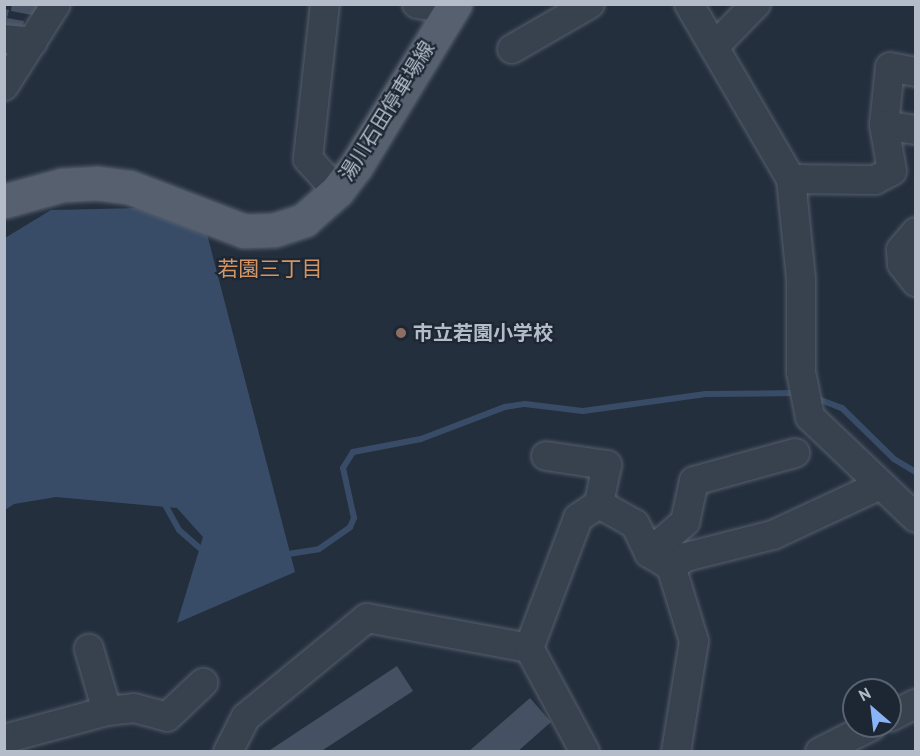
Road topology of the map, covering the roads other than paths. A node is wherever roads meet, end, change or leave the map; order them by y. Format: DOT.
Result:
graph roads {
  1 [pos="56,4"];
  2 [pos="325,4"];
  3 [pos="417,4"];
  4 [pos="590,4"];
  5 [pos="689,4"];
  6 [pos="756,4"];
  7 [pos="453,6"];
  8 [pos="4,39"];
  9 [pos="33,42"];
  10 [pos="714,47"];
  11 [pos="512,49"];
  12 [pos="915,72"];
  13 [pos="4,86"];
  14 [pos="884,125"];
  15 [pos="915,130"];
  16 [pos="791,179"];
  17 [pos="337,191"];
  18 [pos="4,201"];
  19 [pos="915,232"];
  20 [pos="915,282"];
  21 [pos="795,453"];
  22 [pos="546,456"];
  23 [pos="880,485"];
  24 [pos="599,504"];
  25 [pos="915,518"];
  26 [pos="660,560"];
  27 [pos="529,648"];
  28 [pos="89,650"];
  29 [pos="203,683"];
  30 [pos="107,711"];
  31 [pos="848,738"];
  32 [pos="4,739"];
  33 [pos="228,752"];
  34 [pos="585,752"];
  35 [pos="676,752"];
  36 [pos="820,752"];
  1 -- 9 [label="street"];
  2 -- 17 [label="street"];
  3 -- 7 [label="street"];
  4 -- 11 [label="street"];
  5 -- 10 [label="street"];
  6 -- 10 [label="street"];
  7 -- 17 [label="main road, 湯川石田停車場線"];
  8 -- 9 [label="street"];
  9 -- 13 [label="street"];
  10 -- 16 [label="street"];
  12 -- 14 [label="street"];
  14 -- 15 [label="street"];
  14 -- 16 [label="street"];
  16 -- 23 [label="street"];
  17 -- 18 [label="main road, 湯川石田停車場線"];
  19 -- 20 [label="street"];
  21 -- 26 [label="street"];
  22 -- 24 [label="street"];
  23 -- 25 [label="street"];
  23 -- 26 [label="street"];
  24 -- 26 [label="street"];
  24 -- 27 [label="street"];
  26 -- 35 [label="street"];
  27 -- 33 [label="street"];
  27 -- 34 [label="street"];
  28 -- 30 [label="street"];
  29 -- 30 [label="street"];
  30 -- 32 [label="street"];
  31 -- 36 [label="street"];
}
